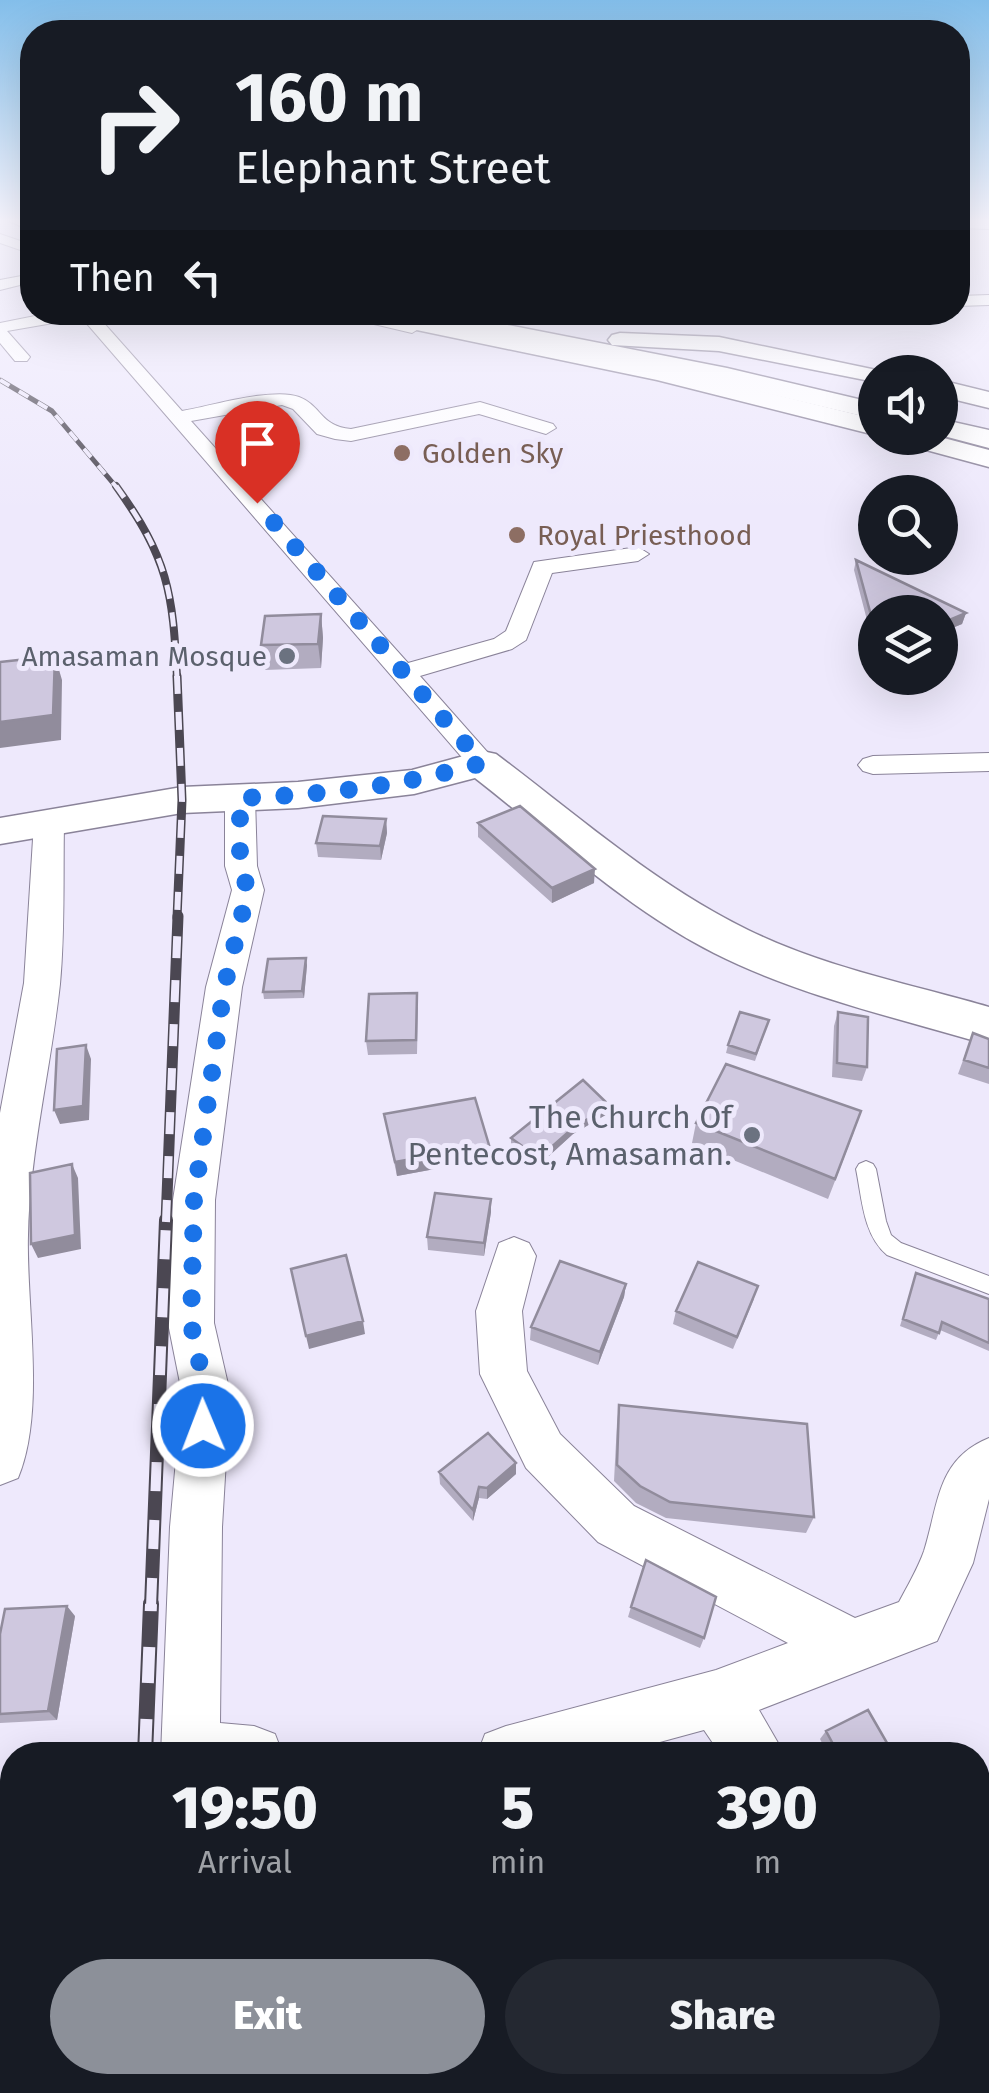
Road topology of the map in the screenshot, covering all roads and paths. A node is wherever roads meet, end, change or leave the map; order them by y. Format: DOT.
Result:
graph roads {
  1 [pos="97,325"];
  2 [pos="394,325"];
  3 [pos="426,325"];
  4 [pos="469,325"];
  5 [pos="564,325"];
  6 [pos="0,331"];
  7 [pos="608,340"];
  8 [pos="21,357"];
  9 [pos="858,372"];
  10 [pos="693,381"];
  11 [pos="858,391"];
  12 [pos="958,392"];
  13 [pos="989,400"];
  14 [pos="858,407"];
  15 [pos="958,413"];
  16 [pos="180,417"];
  17 [pos="989,420"];
  18 [pos="858,423"];
  19 [pos="546,428"];
  20 [pos="958,431"];
  21 [pos="989,439"];
  22 [pos="958,450"];
  23 [pos="989,459"];
  24 [pos="638,554"];
  25 [pos="404,672"];
  26 [pos="989,762"];
  27 [pos="482,763"];
  28 [pos="874,764"];
  29 [pos="240,798"];
  30 [pos="49,822"];
  31 [pos="0,831"];
  32 [pos="989,1026"];
  33 [pos="866,1169"];
  34 [pos="514,1256"];
  35 [pos="989,1285"];
  36 [pos="0,1462"];
  37 [pos="989,1462"];
  38 [pos="853,1647"];
  39 [pos="716,1698"];
  40 [pos="190,1742"];
  41 [pos="554,1742"];
  42 [pos="747,1742"];
  1 -- 16 [label="street"];
  2 -- 10 [label="street"];
  3 -- 10 [label="main road"];
  4 -- 14 [label="highway"];
  5 -- 7 [label="highway"];
  6 -- 8 [label="street"];
  7 -- 9 [label="main road"];
  7 -- 11 [label="highway"];
  10 -- 18 [label="main road"];
  12 -- 13 [label="main road"];
  15 -- 17 [label="highway"];
  16 -- 19 [label="street"];
  16 -- 25 [label="street"];
  20 -- 21 [label="highway"];
  22 -- 23 [label="main road"];
  24 -- 25 [label="street"];
  25 -- 27 [label="street"];
  26 -- 28 [label="street"];
  27 -- 29 [label="main road"];
  27 -- 32 [label="main road"];
  29 -- 30 [label="main road"];
  29 -- 40 [label="street"];
  30 -- 31 [label="main road"];
  30 -- 36 [label="street"];
  33 -- 35 [label="lane"];
  34 -- 38 [label="street"];
  37 -- 38 [label="street"];
  38 -- 39 [label="street"];
  39 -- 41 [label="street"];
  39 -- 42 [label="street"];
}
